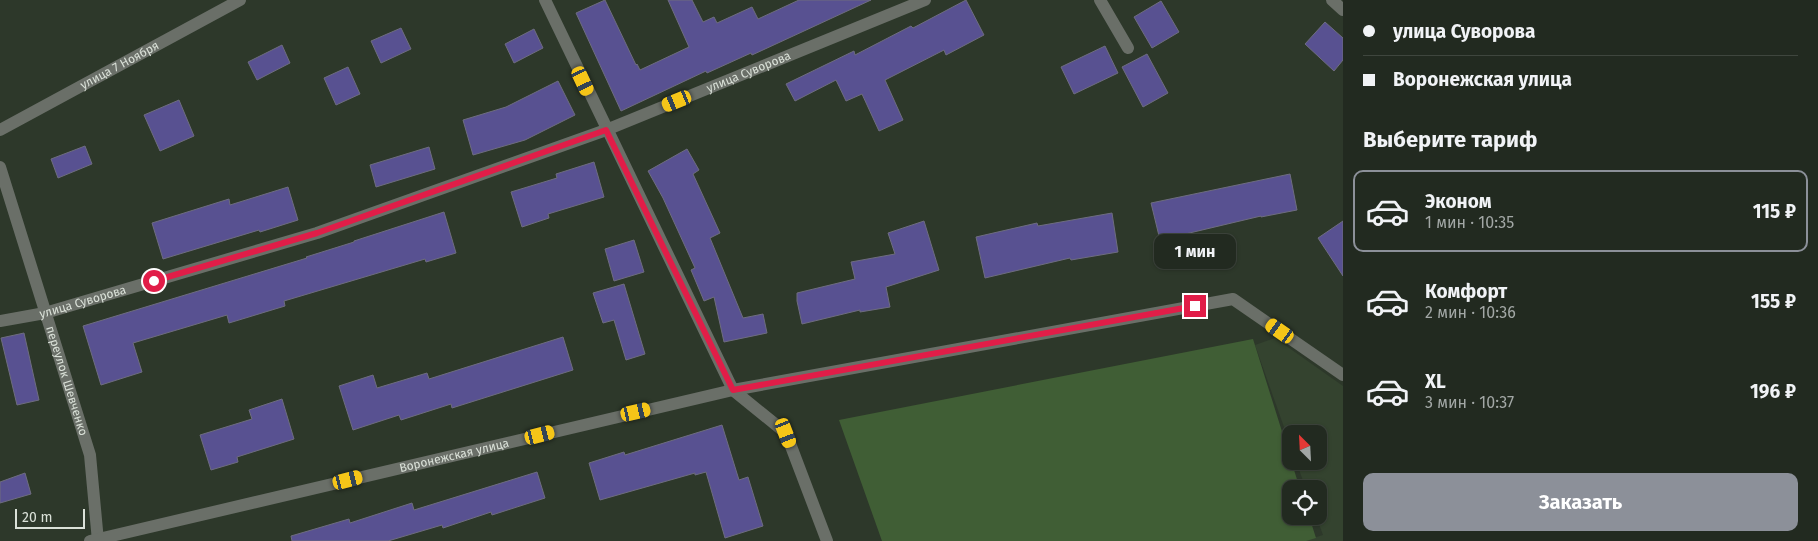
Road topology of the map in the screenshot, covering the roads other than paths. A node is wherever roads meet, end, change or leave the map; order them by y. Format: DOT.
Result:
graph roads {
  1 [pos="240,0"];
  2 [pos="545,0"];
  3 [pos="925,0"];
  4 [pos="1100,0"];
  5 [pos="1332,0"];
  6 [pos="1343,10"];
  7 [pos="1128,48"];
  8 [pos="0,130"];
  9 [pos="606,130"];
  10 [pos="0,166"];
  11 [pos="45,313"];
  12 [pos="0,321"];
  13 [pos="1343,375"];
  14 [pos="733,390"];
  15 [pos="95,540"];
  16 [pos="827,541"];
  1 -- 8 [label="street, улица 7 Ноября"];
  2 -- 9 [label="street"];
  3 -- 9 [label="street, улица Суворова"];
  4 -- 7 [label="street"];
  5 -- 6 [label="street"];
  9 -- 11 [label="street, улица Суворова"];
  9 -- 14 [label="street"];
  10 -- 11 [label="street, переулок Шевченко"];
  11 -- 12 [label="street, улица Суворова"];
  11 -- 15 [label="street, переулок Шевченко"];
  13 -- 14 [label="street, Воронежская улица"];
  14 -- 15 [label="street, Воронежская улица"];
  14 -- 16 [label="street"];
}
